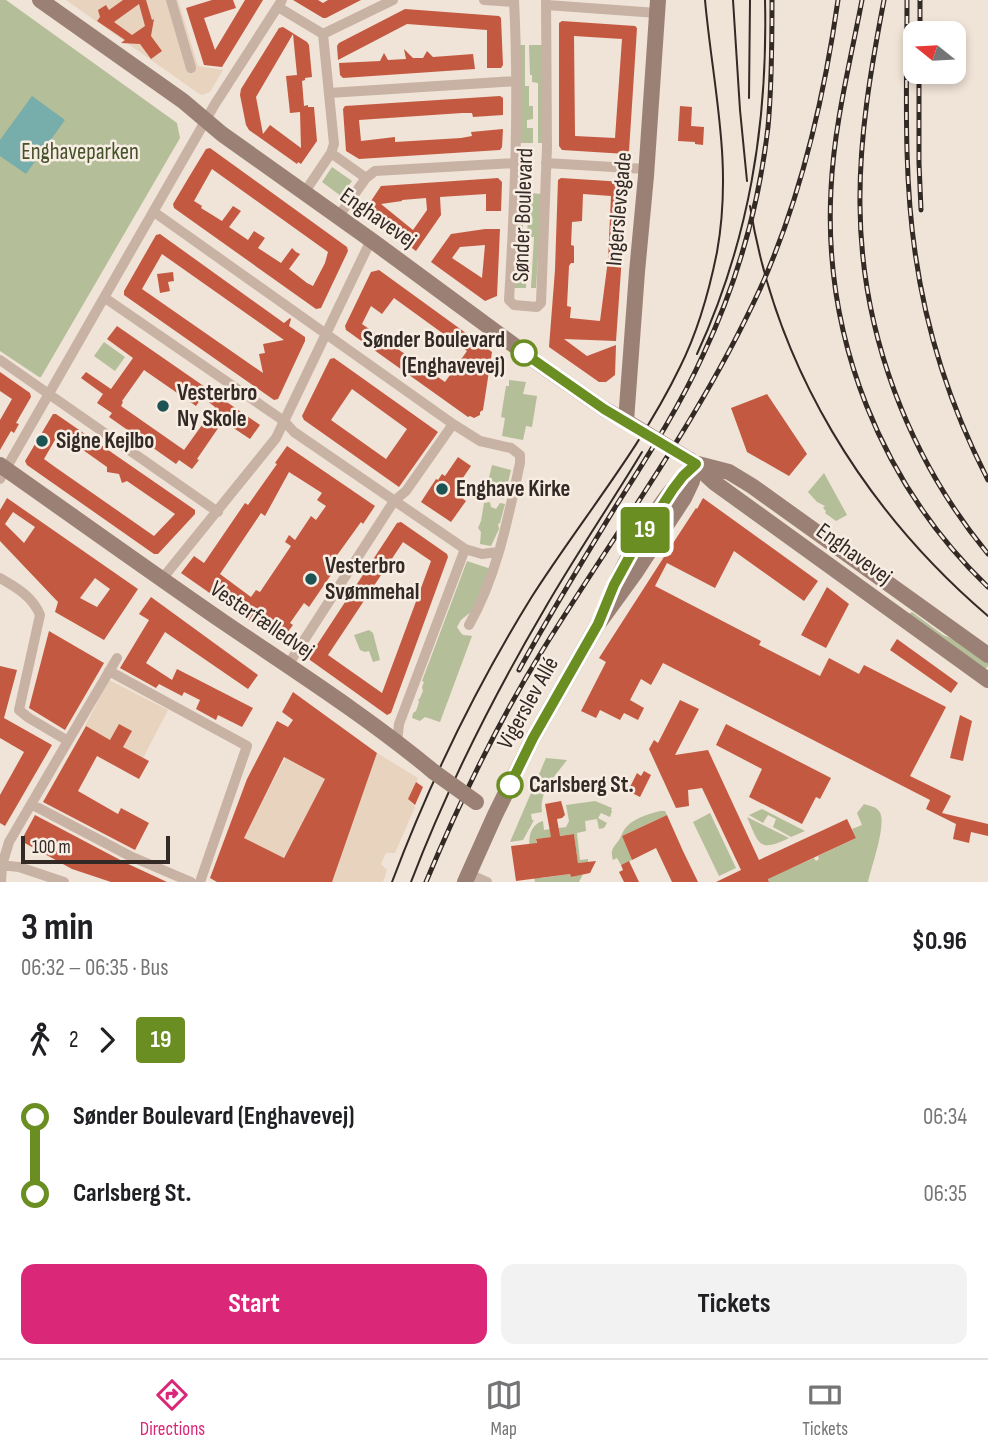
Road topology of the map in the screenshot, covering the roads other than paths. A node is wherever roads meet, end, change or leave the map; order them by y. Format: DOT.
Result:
graph roads {
  1 [pos="40,0"];
  2 [pos="171,0"];
  3 [pos="393,0"];
  4 [pos="484,0"];
  5 [pos="514,1"];
  6 [pos="280,3"];
  7 [pos="547,3"];
  8 [pos="657,6"];
  9 [pos="324,34"];
  10 [pos="191,68"];
  11 [pos="516,80"];
  12 [pos="329,93"];
  13 [pos="206,120"];
  14 [pos="331,153"];
  15 [pos="516,163"];
  16 [pos="546,163"];
  17 [pos="646,169"];
  18 [pos="366,178"];
  19 [pos="304,193"];
  20 [pos="154,212"];
  21 [pos="338,217"];
  22 [pos="371,240"];
  23 [pos="105,298"];
  24 [pos="326,333"];
  25 [pos="0,360"];
  26 [pos="48,395"];
  27 [pos="285,421"];
  28 [pos="627,422"];
  29 [pos="453,424"];
  30 [pos="692,461"];
  31 [pos="2,471"];
  32 [pos="394,502"];
  33 [pos="218,512"];
  34 [pos="465,549"];
  35 [pos="498,552"];
  36 [pos="0,578"];
  37 [pos="162,579"];
  38 [pos="469,625"];
  39 [pos="988,655"];
  40 [pos="117,658"];
  41 [pos="288,665"];
  42 [pos="109,671"];
  43 [pos="988,680"];
  44 [pos="68,741"];
  45 [pos="397,743"];
  46 [pos="31,804"];
  47 [pos="495,815"];
  48 [pos="1,865"];
  49 [pos="467,878"];
  50 [pos="1,882"];
  51 [pos="64,882"];
  52 [pos="191,882"];
  53 [pos="200,882"];
  54 [pos="487,882"];
  1 -- 13 [label="street, Enghavevej"];
  2 -- 10 [label="street"];
  3 -- 9 [label="street"];
  4 -- 5 [label="street"];
  5 -- 11 [label="street, Sønder Boulevard"];
  6 -- 9 [label="street"];
  6 -- 13 [label="street"];
  7 -- 8 [label="street"];
  7 -- 16 [label="street, Sønder Boulevard"];
  8 -- 17 [label="street, Ingerslevsgade"];
  9 -- 12 [label="street"];
  11 -- 12 [label="street"];
  11 -- 15 [label="street, Sønder Boulevard"];
  12 -- 14 [label="street"];
  13 -- 19 [label="street, Enghavevej"];
  13 -- 20 [label="street"];
  14 -- 18 [label="street"];
  14 -- 19 [label="street"];
  15 -- 16 [label="street, Sønder Boulevard"];
  15 -- 18 [label="street"];
  16 -- 17 [label="street"];
  17 -- 28 [label="street, Ingerslevsgade"];
  18 -- 21 [label="street"];
  19 -- 21 [label="street, Enghavevej"];
  20 -- 23 [label="street"];
  20 -- 24 [label="street"];
  21 -- 22 [label="street, Enghavevej"];
  22 -- 24 [label="street"];
  22 -- 28 [label="street, Enghavevej"];
  23 -- 26 [label="street"];
  23 -- 27 [label="street"];
  24 -- 27 [label="street"];
  24 -- 29 [label="street"];
  25 -- 26 [label="street"];
  26 -- 31 [label="street"];
  26 -- 33 [label="street"];
  27 -- 32 [label="street"];
  27 -- 33 [label="street"];
  28 -- 30 [label="street, Enghavevej, bridge"];
  29 -- 32 [label="street"];
  29 -- 35 [label="street"];
  30 -- 39 [label="street, Enghavevej"];
  30 -- 43 [label="street, Enghavevej"];
  30 -- 47 [label="street, Vigerslev Allé"];
  31 -- 37 [label="street, Vesterfælledvej"];
  32 -- 34 [label="street"];
  32 -- 41 [label="street"];
  33 -- 37 [label="street"];
  34 -- 35 [label="street"];
  34 -- 45 [label="street"];
  35 -- 38 [label="street"];
  36 -- 44 [label="street"];
  37 -- 41 [label="street, Vesterfælledvej"];
  40 -- 42 [label="street"];
  41 -- 45 [label="street, Vesterfælledvej"];
  42 -- 44 [label="street"];
  42 -- 53 [label="street"];
  44 -- 46 [label="street"];
  45 -- 47 [label="street, Vesterfælledvej, bridge"];
  46 -- 48 [label="street"];
  46 -- 52 [label="street"];
  47 -- 49 [label="street, Vigerslev Allé"];
  48 -- 50 [label="street"];
  48 -- 51 [label="street"];
  49 -- 54 [label="street"];
}
